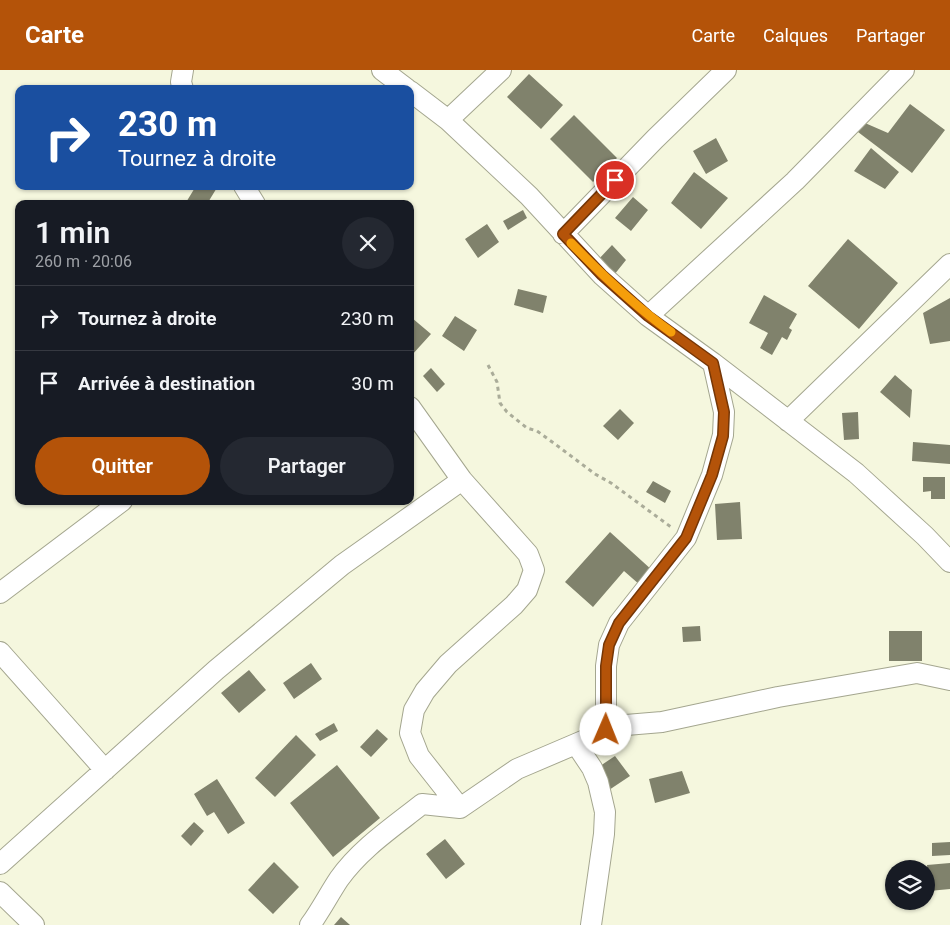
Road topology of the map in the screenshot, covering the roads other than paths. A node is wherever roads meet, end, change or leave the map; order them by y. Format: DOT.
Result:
graph roads {
  1 [pos="183,70"];
  2 [pos="501,70"];
  3 [pos="726,70"];
  4 [pos="904,70"];
  5 [pos="385,71"];
  6 [pos="182,85"];
  7 [pos="403,85"];
  8 [pos="414,94"];
  9 [pos="448,120"];
  10 [pos="563,234"];
  11 [pos="950,264"];
  12 [pos="648,316"];
  13 [pos="713,363"];
  14 [pos="414,413"];
  15 [pos="788,421"];
  16 [pos="462,480"];
  17 [pos="117,505"];
  18 [pos="950,562"];
  19 [pos="0,593"];
  20 [pos="0,652"];
  21 [pos="950,680"];
  22 [pos="606,730"];
  23 [pos="576,744"];
  24 [pos="105,770"];
  25 [pos="460,808"];
  26 [pos="0,864"];
  27 [pos="0,892"];
  28 [pos="34,925"];
  29 [pos="310,925"];
  30 [pos="590,925"];
  1 -- 6 [label="street"];
  2 -- 9 [label="street"];
  3 -- 10 [label="street"];
  4 -- 12 [label="street"];
  5 -- 7 [label="street"];
  8 -- 9 [label="street"];
  9 -- 10 [label="street"];
  10 -- 12 [label="street"];
  11 -- 15 [label="street"];
  12 -- 13 [label="street"];
  13 -- 15 [label="street"];
  13 -- 22 [label="street"];
  14 -- 16 [label="street"];
  15 -- 18 [label="street"];
  16 -- 24 [label="street"];
  16 -- 25 [label="street"];
  17 -- 19 [label="street"];
  20 -- 24 [label="street"];
  21 -- 22 [label="street"];
  22 -- 23 [label="street"];
  23 -- 25 [label="street"];
  23 -- 30 [label="street"];
  24 -- 26 [label="street"];
  25 -- 29 [label="street"];
  27 -- 28 [label="street"];
}
